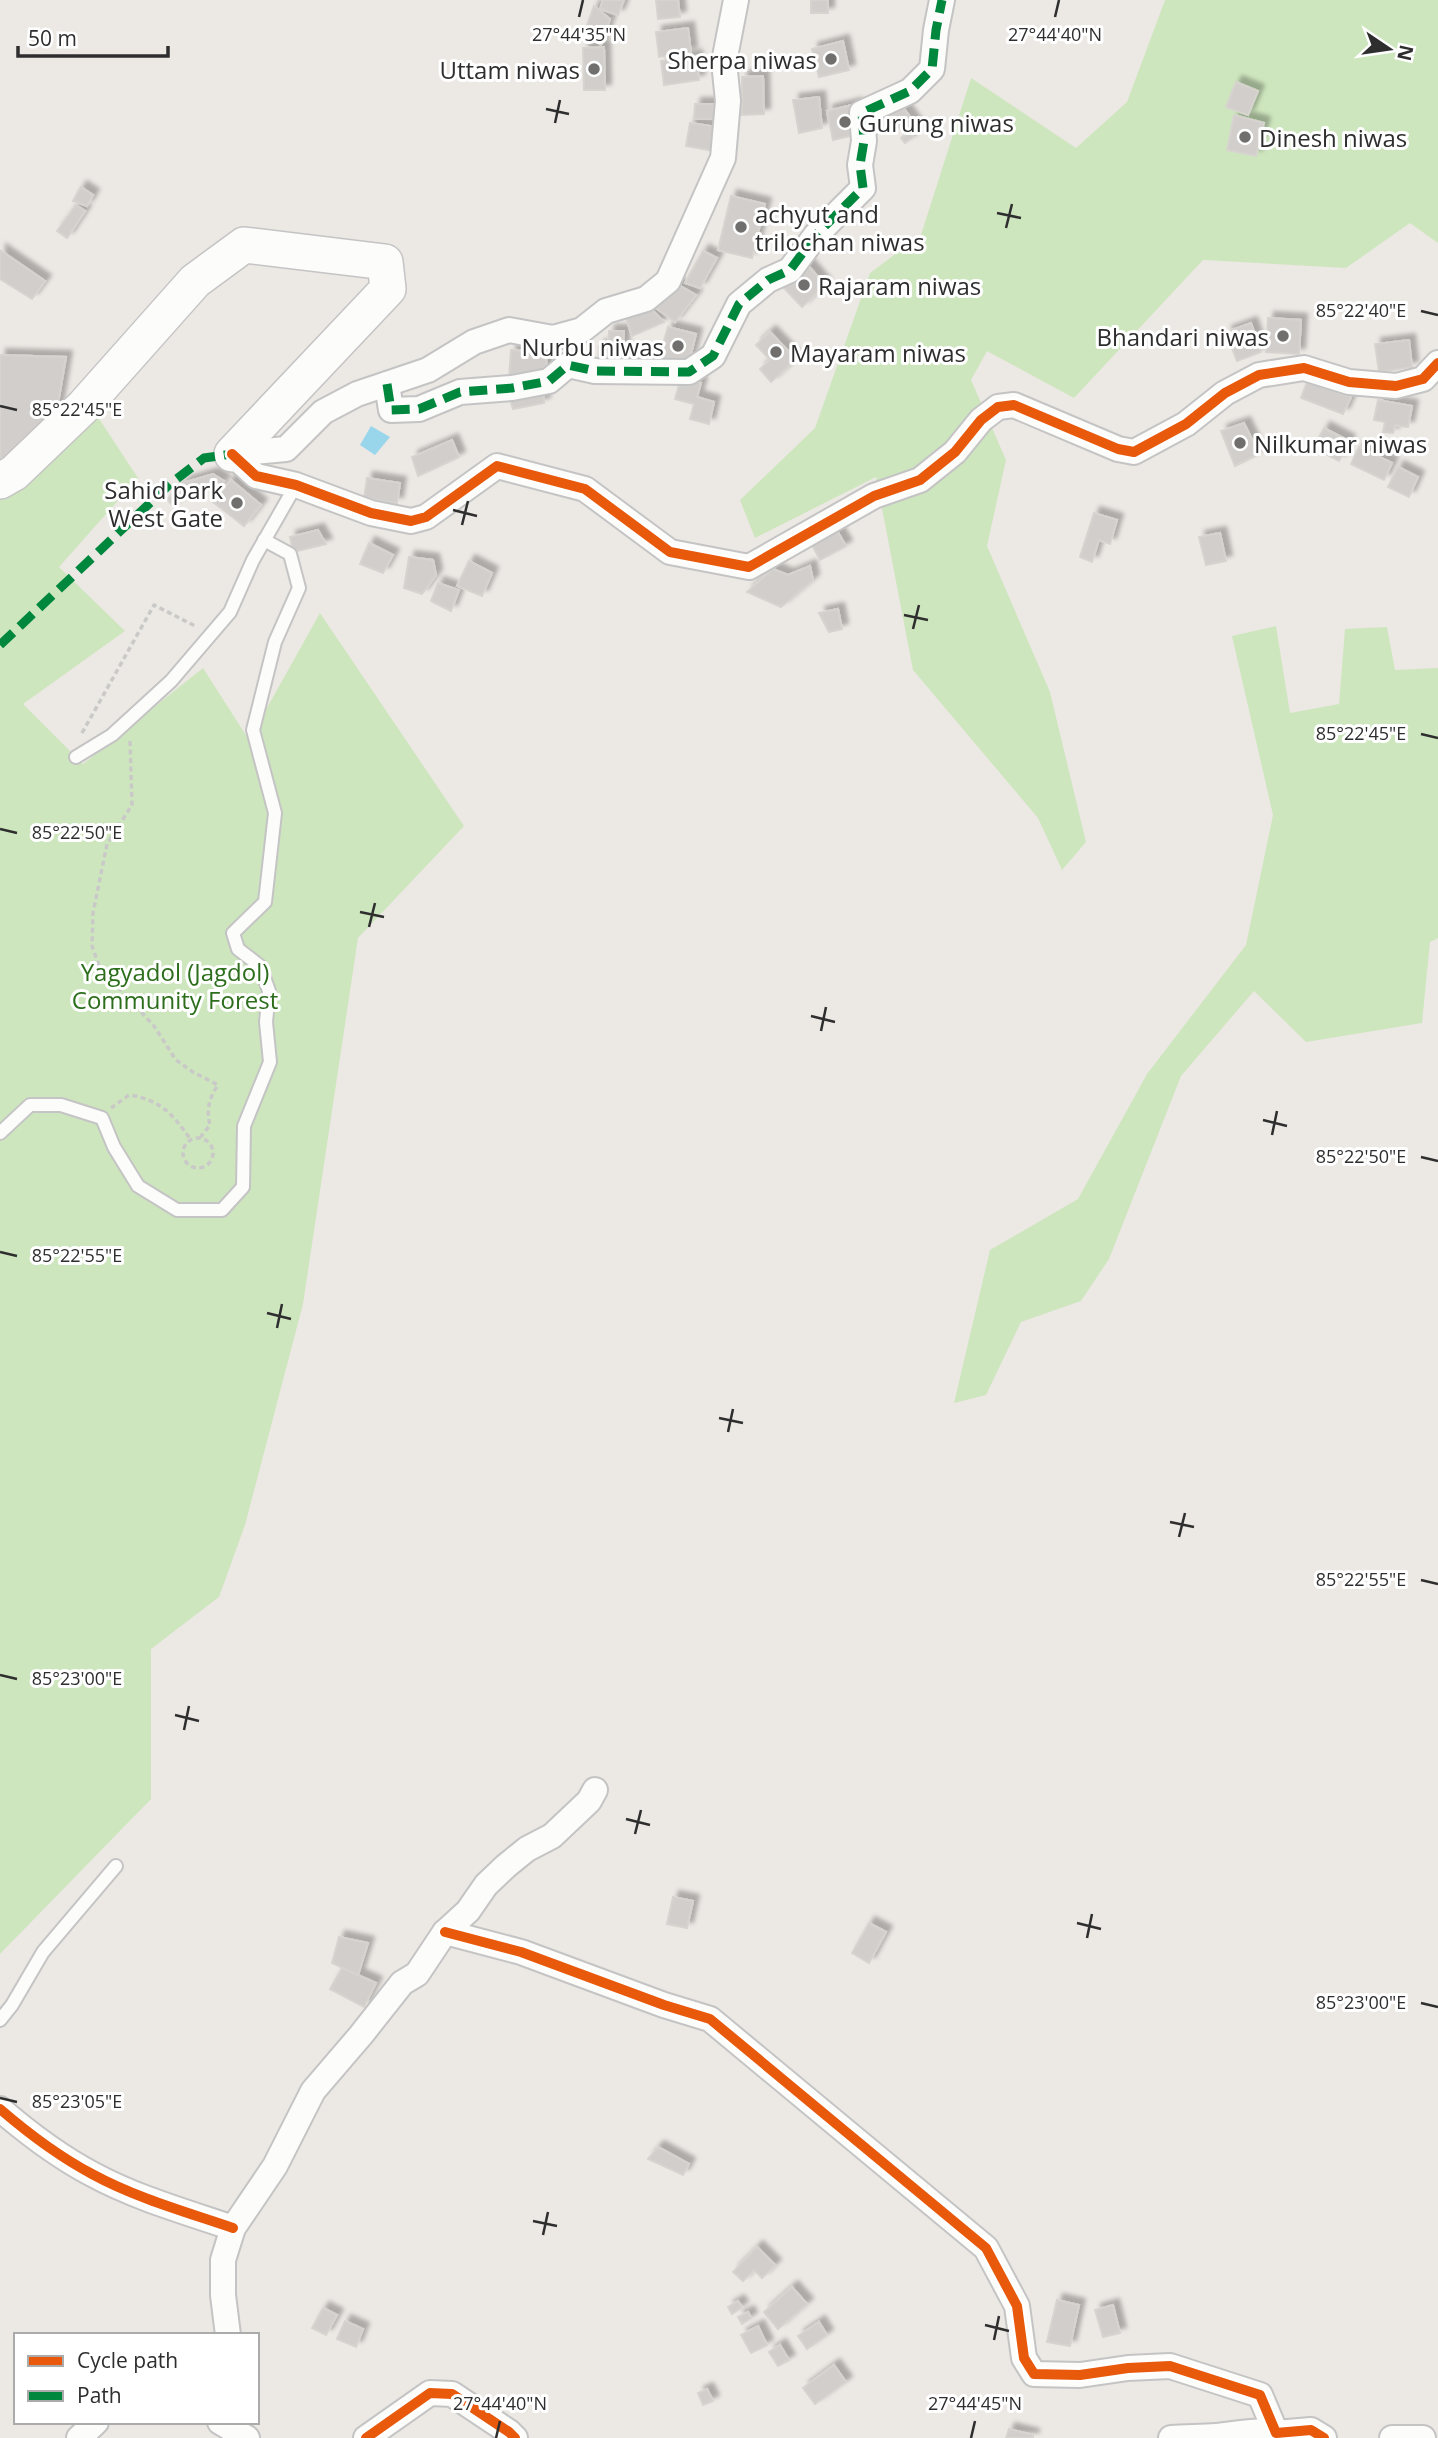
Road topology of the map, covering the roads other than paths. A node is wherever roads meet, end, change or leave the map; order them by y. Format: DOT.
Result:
graph roads {
  1 [pos="736,0"];
  2 [pos="942,0"];
  3 [pos="1438,363"];
  4 [pos="387,384"];
  5 [pos="232,454"];
  6 [pos="0,481"];
  7 [pos="296,485"];
  8 [pos="264,540"];
  9 [pos="76,757"];
  10 [pos="0,1133"];
  11 [pos="596,1790"];
  12 [pos="116,1866"];
  13 [pos="446,1931"];
  14 [pos="0,2020"];
  15 [pos="0,2109"];
  16 [pos="233,2228"];
  17 [pos="228,2333"];
  18 [pos="94,2424"];
  19 [pos="223,2424"];
  20 [pos="1279,2436"];
  21 [pos="79,2438"];
  22 [pos="247,2438"];
  23 [pos="366,2438"];
  24 [pos="514,2438"];
  25 [pos="1171,2438"];
  26 [pos="1324,2438"];
  27 [pos="1392,2438"];
  28 [pos="1423,2438"];
  1 -- 4 [label="street"];
  2 -- 4 [label="street"];
  3 -- 7 [label="street"];
  4 -- 5 [label="street"];
  5 -- 6 [label="street"];
  5 -- 7 [label="street"];
  7 -- 8 [label="lane"];
  8 -- 9 [label="lane"];
  8 -- 10 [label="lane"];
  11 -- 13 [label="street"];
  12 -- 14 [label="lane"];
  13 -- 16 [label="street"];
  13 -- 20 [label="street"];
  15 -- 16 [label="street"];
  16 -- 17 [label="street"];
  18 -- 21 [label="street"];
  19 -- 22 [label="street"];
  20 -- 25 [label="street"];
  20 -- 26 [label="street"];
  23 -- 24 [label="street"];
  27 -- 28 [label="street"];
}
